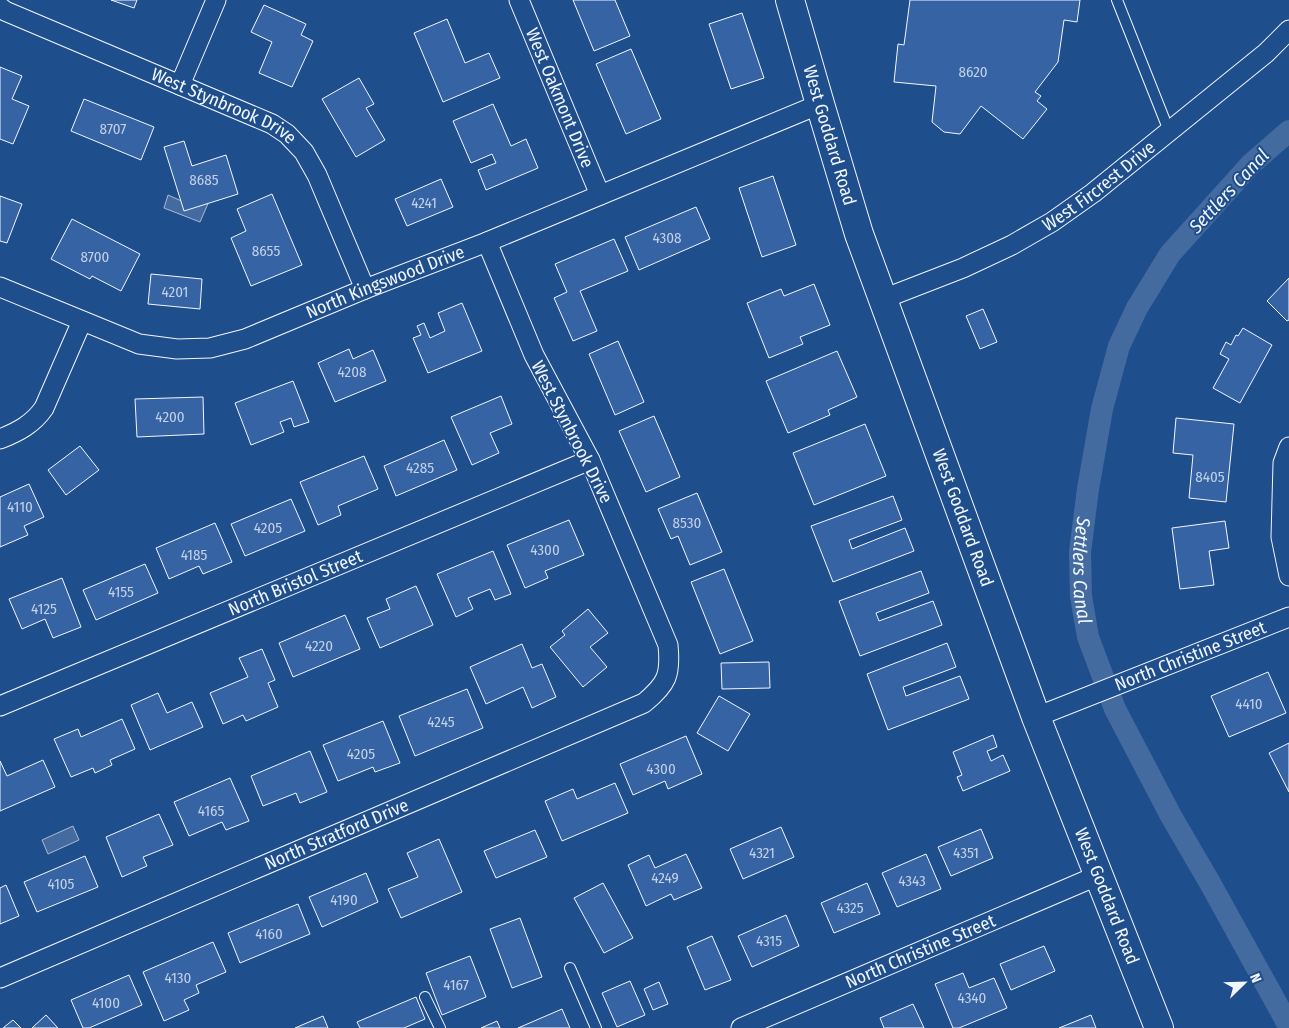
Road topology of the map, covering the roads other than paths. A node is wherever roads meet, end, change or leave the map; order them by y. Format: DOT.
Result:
graph roads {
  1 [pos="216,0"];
  2 [pos="520,0"];
  3 [pos="790,0"];
  4 [pos="1117,0"];
  5 [pos="0,8"];
  6 [pos="1289,30"];
  7 [pos="180,85"];
  8 [pos="820,104"];
  9 [pos="1169,131"];
  10 [pos="600,195"];
  11 [pos="487,242"];
  12 [pos="0,287"];
  13 [pos="365,289"];
  14 [pos="882,299"];
  15 [pos="82,322"];
  16 [pos="0,439"];
  17 [pos="1289,447"];
  18 [pos="590,460"];
  19 [pos="1289,576"];
  20 [pos="1289,618"];
  21 [pos="665,680"];
  22 [pos="1,703"];
  23 [pos="1036,717"];
  24 [pos="1099,875"];
  25 [pos="570,968"];
  26 [pos="0,978"];
  27 [pos="425,997"];
  28 [pos="440,1028"];
  29 [pos="596,1028"];
  30 [pos="741,1028"];
  31 [pos="1159,1028"];
  1 -- 7 [label="street"];
  2 -- 10 [label="street, West Oakmont Drive"];
  3 -- 8 [label="street, West Goddard Road"];
  4 -- 9 [label="lane"];
  5 -- 7 [label="street, West Stynbrook Drive"];
  6 -- 9 [label="street, West Fircrest Drive"];
  7 -- 13 [label="street, West Stynbrook Drive"];
  8 -- 10 [label="street, North Kingswood Drive"];
  8 -- 14 [label="street, West Goddard Road"];
  9 -- 14 [label="street, West Fircrest Drive"];
  10 -- 11 [label="street, North Kingswood Drive"];
  11 -- 13 [label="street, North Kingswood Drive"];
  11 -- 18 [label="street, West Stynbrook Drive"];
  12 -- 15 [label="street, North Kingswood Drive"];
  13 -- 15 [label="street, North Kingswood Drive"];
  14 -- 23 [label="street, West Goddard Road"];
  15 -- 16 [label="street"];
  17 -- 19 [label="street"];
  18 -- 21 [label="street, West Stynbrook Drive"];
  18 -- 22 [label="street, North Bristol Street"];
  20 -- 23 [label="street, North Christine Street"];
  21 -- 26 [label="street, North Stratford Drive"];
  23 -- 24 [label="street, West Goddard Road"];
  24 -- 30 [label="street, North Christine Street"];
  24 -- 31 [label="street, West Goddard Road"];
  25 -- 29 [label="lane"];
  27 -- 28 [label="lane"];
}
